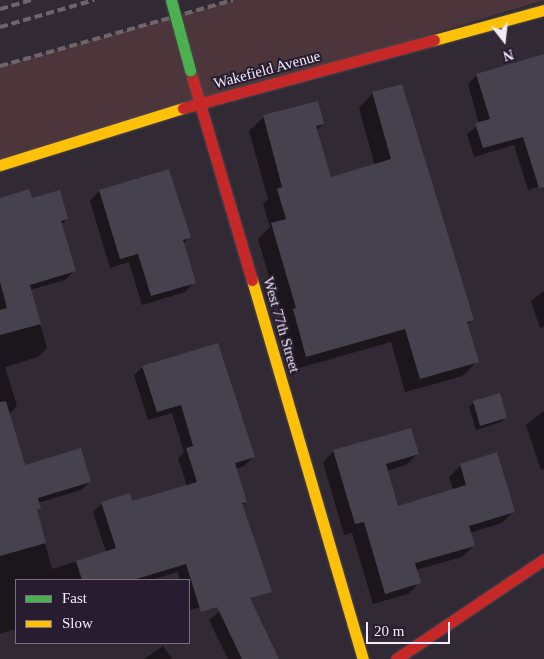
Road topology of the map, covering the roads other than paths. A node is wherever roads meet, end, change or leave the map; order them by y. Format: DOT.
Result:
graph roads {
  1 [pos="171,0"];
  2 [pos="544,10"];
  3 [pos="201,103"];
  4 [pos="0,165"];
  5 [pos="544,559"];
  6 [pos="363,659"];
  7 [pos="396,659"];
  1 -- 3 [label="street, West 77th Street, bridge"];
  2 -- 3 [label="street, Wakefield Avenue"];
  3 -- 4 [label="street, Wakefield Avenue"];
  3 -- 6 [label="street, West 77th Street"];
  5 -- 7 [label="street"];
}
